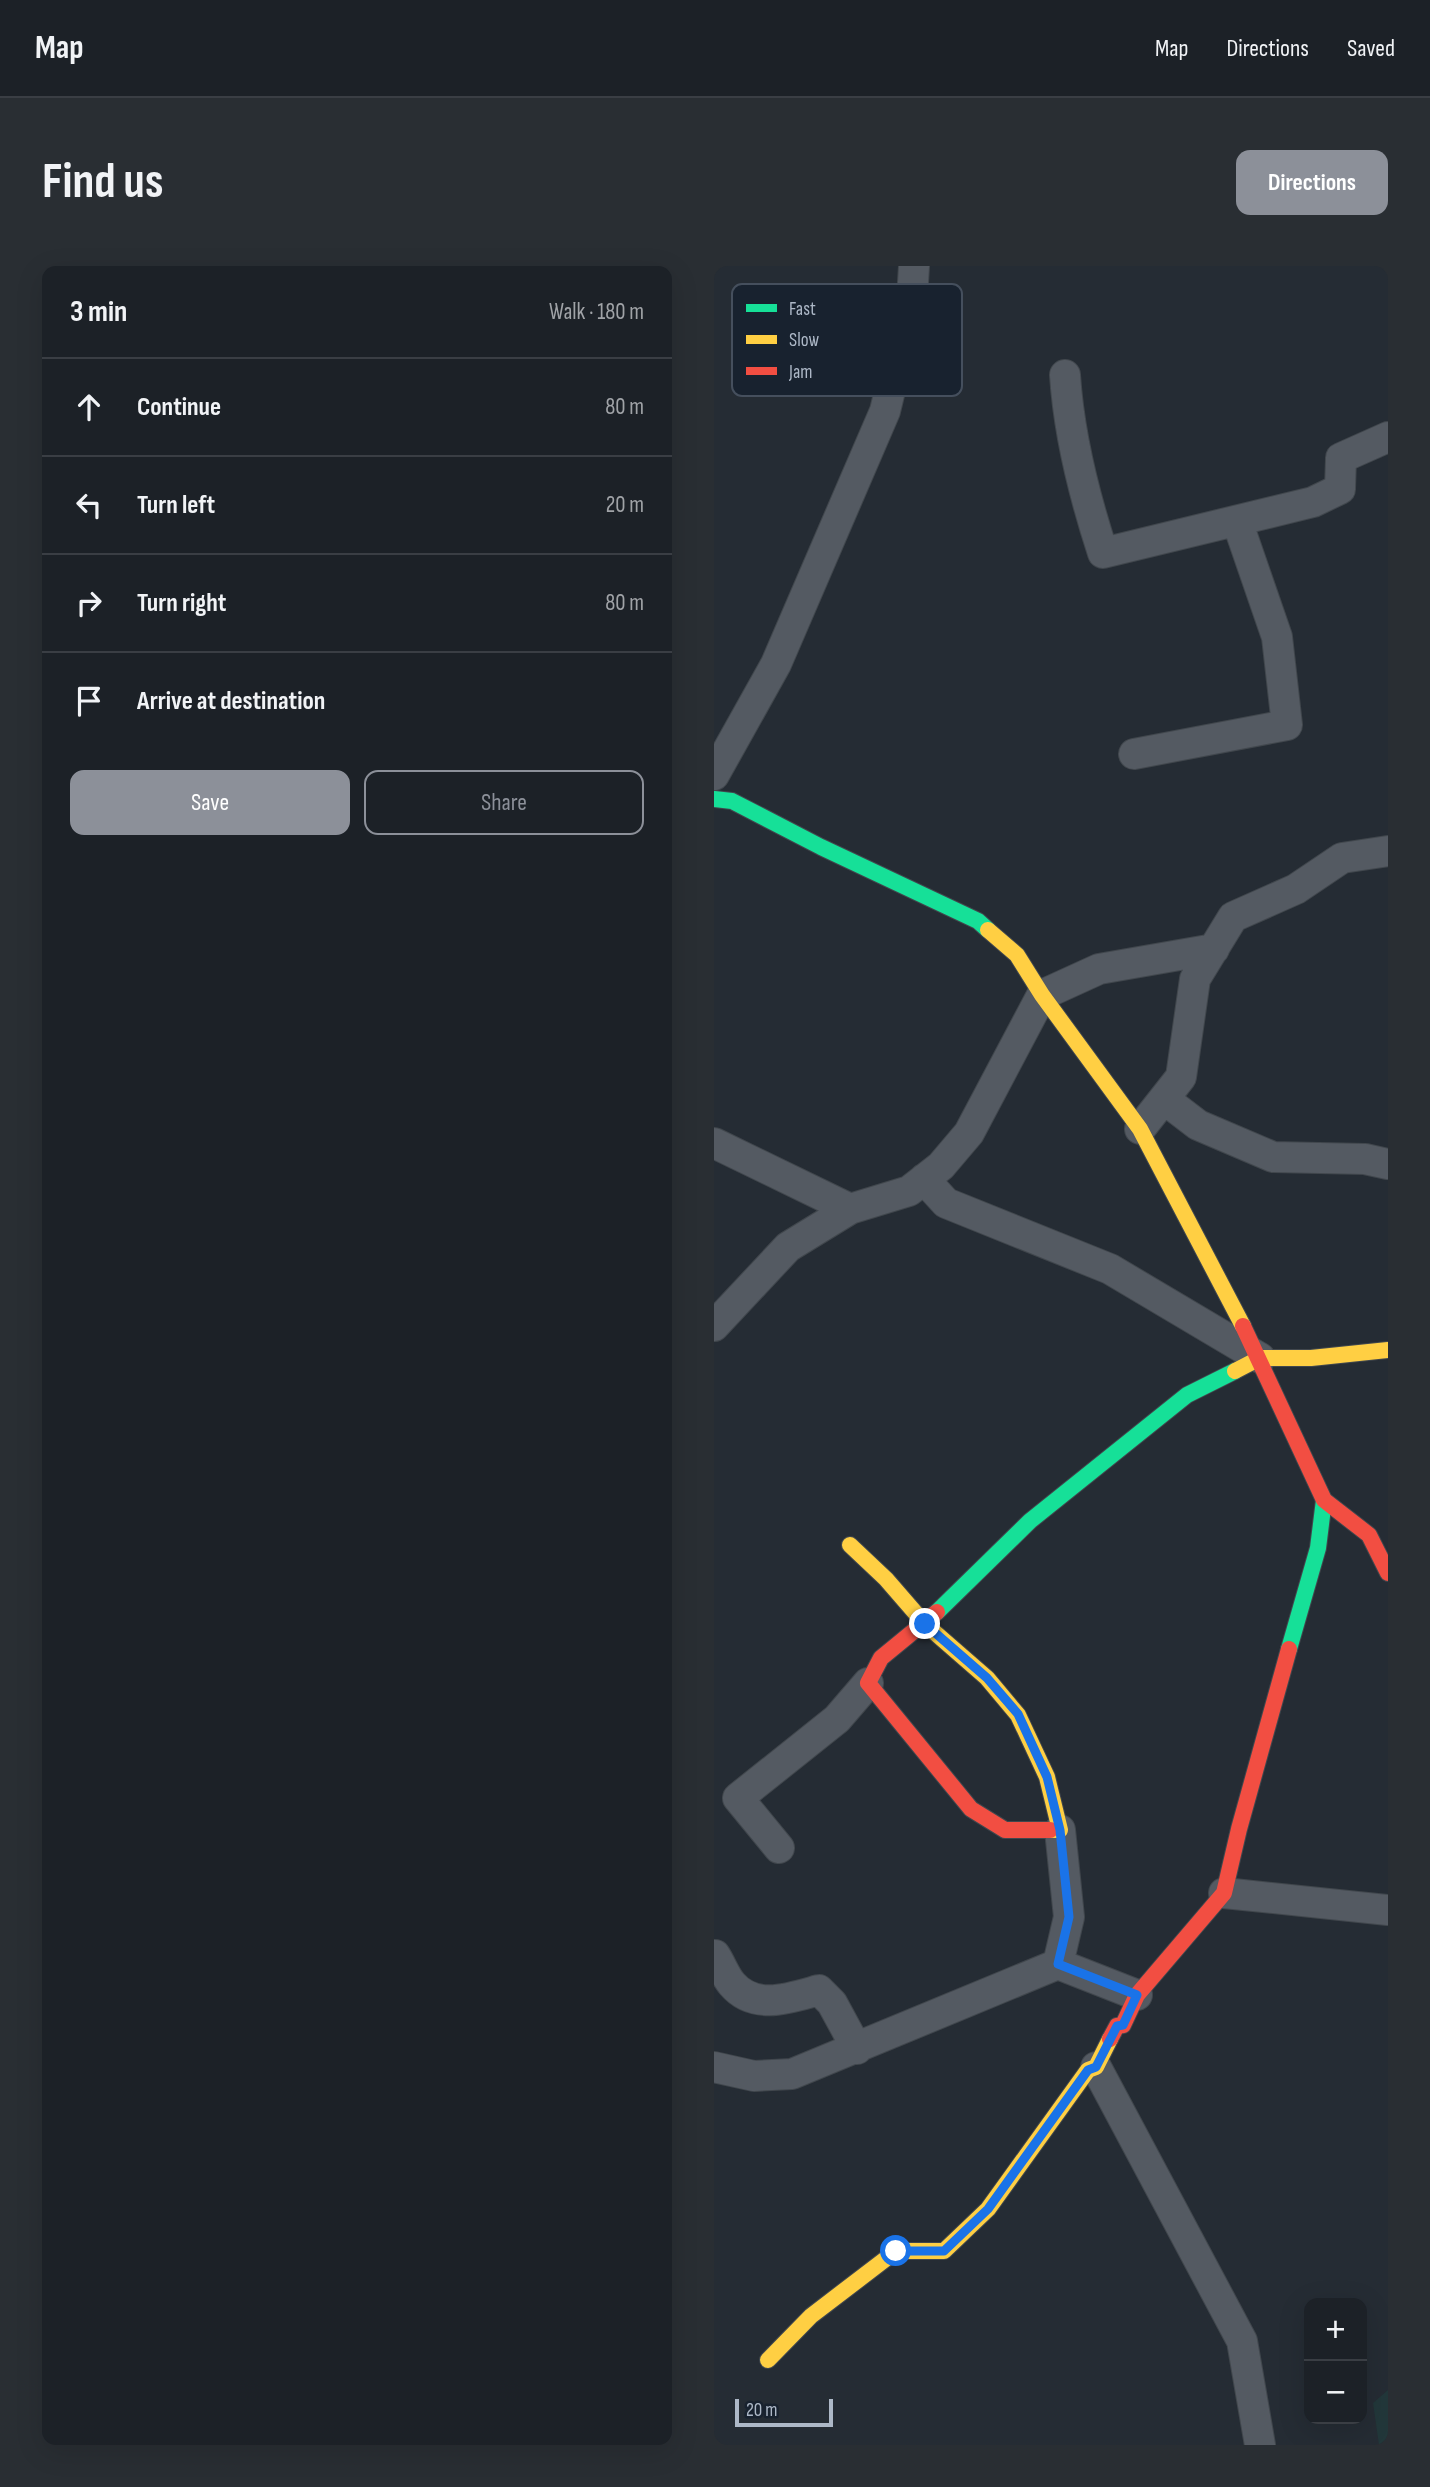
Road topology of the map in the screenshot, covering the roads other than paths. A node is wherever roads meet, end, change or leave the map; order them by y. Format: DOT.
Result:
graph roads {
  1 [pos="914,266"];
  2 [pos="913,284"];
  3 [pos="1065,375"];
  4 [pos="889,396"];
  5 [pos="1388,437"];
  6 [pos="1237,521"];
  7 [pos="1135,754"];
  8 [pos="714,775"];
  9 [pos="714,799"];
  10 [pos="1388,850"];
  11 [pos="1214,949"];
  12 [pos="1042,995"];
  13 [pos="1164,1099"];
  14 [pos="1140,1129"];
  15 [pos="714,1143"];
  16 [pos="1388,1164"];
  17 [pos="925,1179"];
  18 [pos="850,1209"];
  19 [pos="714,1326"];
  20 [pos="1388,1350"];
  21 [pos="1260,1358"];
  22 [pos="1324,1500"];
  23 [pos="850,1545"];
  24 [pos="1388,1573"];
  25 [pos="925,1624"];
  26 [pos="868,1683"];
  27 [pos="1060,1830"];
  28 [pos="779,1848"];
  29 [pos="1224,1893"];
  30 [pos="1388,1910"];
  31 [pos="715,1955"];
  32 [pos="1058,1964"];
  33 [pos="1137,1995"];
  34 [pos="857,2049"];
  35 [pos="714,2067"];
  36 [pos="1096,2067"];
  37 [pos="768,2360"];
  38 [pos="1260,2445"];
  1 -- 2 [label="street"];
  3 -- 6 [label="street"];
  4 -- 8 [label="street"];
  5 -- 6 [label="street"];
  6 -- 7 [label="street"];
  9 -- 12 [label="street"];
  10 -- 11 [label="street"];
  11 -- 12 [label="street"];
  11 -- 13 [label="street"];
  12 -- 14 [label="street"];
  12 -- 17 [label="street"];
  13 -- 14 [label="street"];
  13 -- 16 [label="street"];
  14 -- 21 [label="street"];
  15 -- 18 [label="street"];
  17 -- 18 [label="street"];
  17 -- 21 [label="street"];
  18 -- 19 [label="street"];
  20 -- 21 [label="street"];
  21 -- 22 [label="street"];
  21 -- 25 [label="street"];
  22 -- 24 [label="street"];
  22 -- 29 [label="street"];
  23 -- 25 [label="street"];
  25 -- 26 [label="street"];
  25 -- 27 [label="street"];
  26 -- 27 [label="street"];
  26 -- 28 [label="street"];
  27 -- 32 [label="street"];
  29 -- 30 [label="street"];
  29 -- 33 [label="street"];
  31 -- 34 [label="street"];
  32 -- 33 [label="street"];
  32 -- 34 [label="street"];
  33 -- 36 [label="street"];
  34 -- 35 [label="street"];
  36 -- 37 [label="street"];
  36 -- 38 [label="street"];
}
